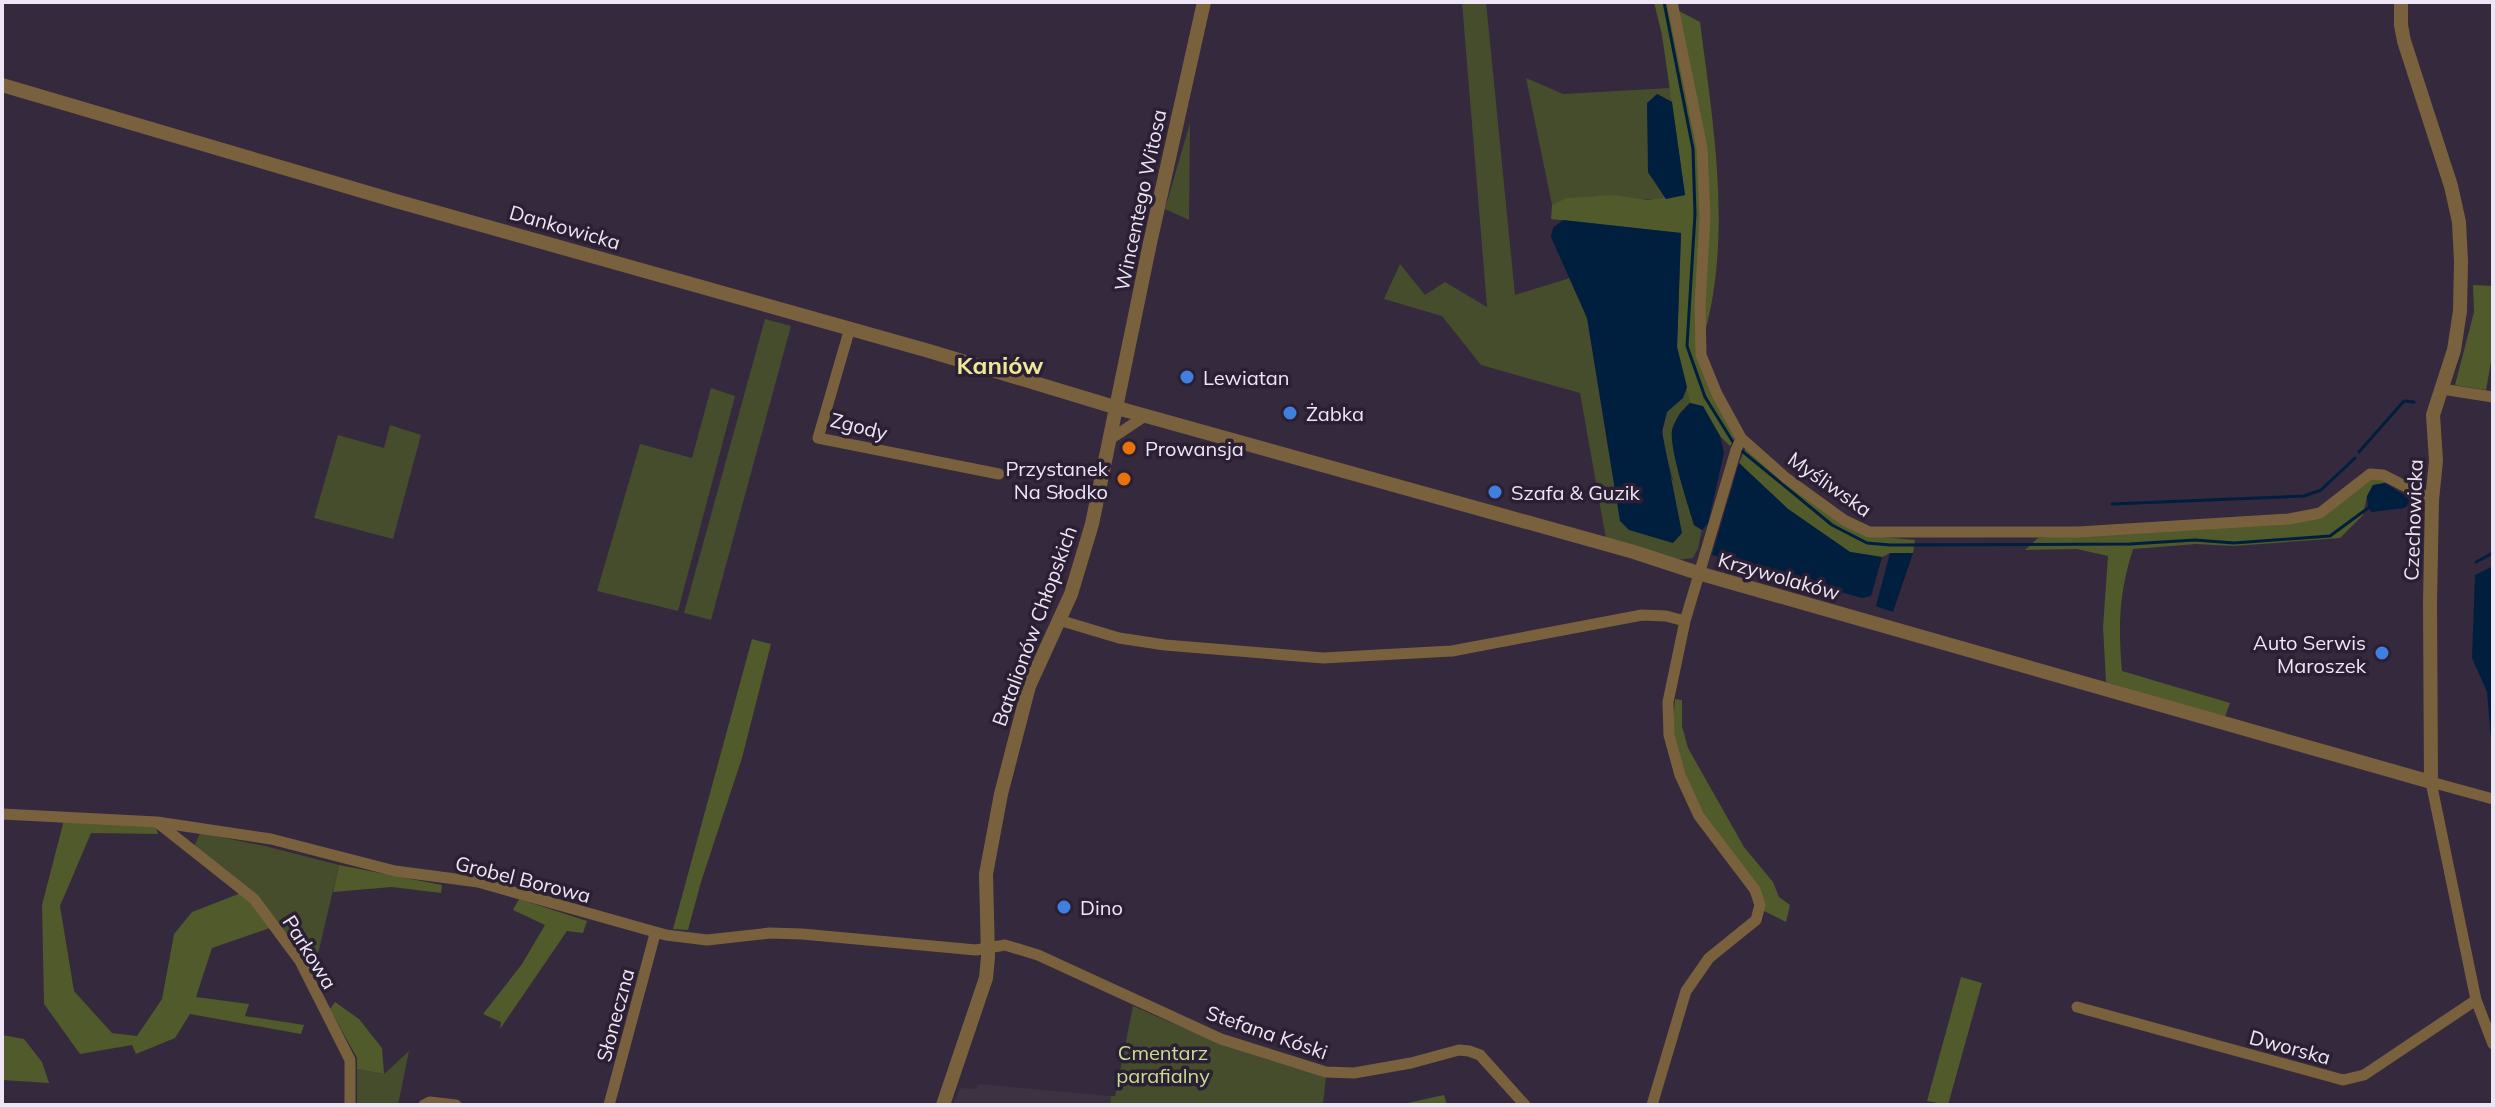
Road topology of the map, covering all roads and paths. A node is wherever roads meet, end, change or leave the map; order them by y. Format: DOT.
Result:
graph roads {
  1 [pos="1204,2"];
  2 [pos="1672,2"];
  3 [pos="2401,2"];
  4 [pos="2,85"];
  5 [pos="850,328"];
  6 [pos="2442,389"];
  7 [pos="2493,397"];
  8 [pos="1116,407"];
  9 [pos="1145,416"];
  10 [pos="1741,438"];
  11 [pos="1109,440"];
  12 [pos="999,474"];
  13 [pos="2432,500"];
  14 [pos="1698,573"];
  15 [pos="1059,620"];
  16 [pos="1685,621"];
  17 [pos="2431,782"];
  18 [pos="2493,799"];
  19 [pos="2,814"];
  20 [pos="157,822"];
  21 [pos="197,828"];
  22 [pos="189,848"];
  23 [pos="655,934"];
  24 [pos="988,948"];
  25 [pos="2476,1000"];
  26 [pos="2077,1007"];
  27 [pos="2493,1044"];
  28 [pos="350,1105"];
  29 [pos="424,1105"];
  30 [pos="456,1105"];
  31 [pos="609,1105"];
  32 [pos="943,1105"];
  33 [pos="1525,1105"];
  34 [pos="1652,1105"];
  1 -- 8 [label="street, Wincentego Witosa"];
  2 -- 10 [label="street, Myśliwska"];
  3 -- 6 [label="street, Czechowicka"];
  4 -- 5 [label="street, Dankowicka"];
  5 -- 8 [label="street, Dankowicka"];
  5 -- 12 [label="street, Zgody"];
  6 -- 7 [label="street"];
  6 -- 13 [label="street, Czechowicka"];
  8 -- 9 [label="street, Krzywolaków"];
  8 -- 11 [label="street, Batalionów Chłopskich"];
  9 -- 11 [label="street"];
  9 -- 14 [label="street, Krzywolaków"];
  10 -- 13 [label="street, Myśliwska"];
  10 -- 14 [label="street"];
  11 -- 15 [label="street, Batalionów Chłopskich"];
  13 -- 17 [label="street, Czechowicka"];
  14 -- 16 [label="street"];
  14 -- 17 [label="street, Krzywolaków"];
  15 -- 16 [label="street"];
  15 -- 24 [label="street, Batalionów Chłopskich"];
  16 -- 34 [label="street"];
  17 -- 18 [label="street"];
  17 -- 25 [label="street, Czechowicka"];
  19 -- 20 [label="street, Grobel Borowa"];
  20 -- 21 [label="street, Grobel Borowa"];
  20 -- 22 [label="street, Parkowa"];
  21 -- 22 [label="street"];
  21 -- 23 [label="street, Grobel Borowa"];
  22 -- 28 [label="street, Parkowa"];
  23 -- 24 [label="street, Grobel Borowa"];
  23 -- 31 [label="street, Słoneczna"];
  24 -- 32 [label="street, Batalionów Chłopskich"];
  24 -- 33 [label="street, Stefana Kóski"];
  25 -- 26 [label="street, Dworska"];
  25 -- 27 [label="street, Czechowicka"];
  29 -- 30 [label="street"];
}
